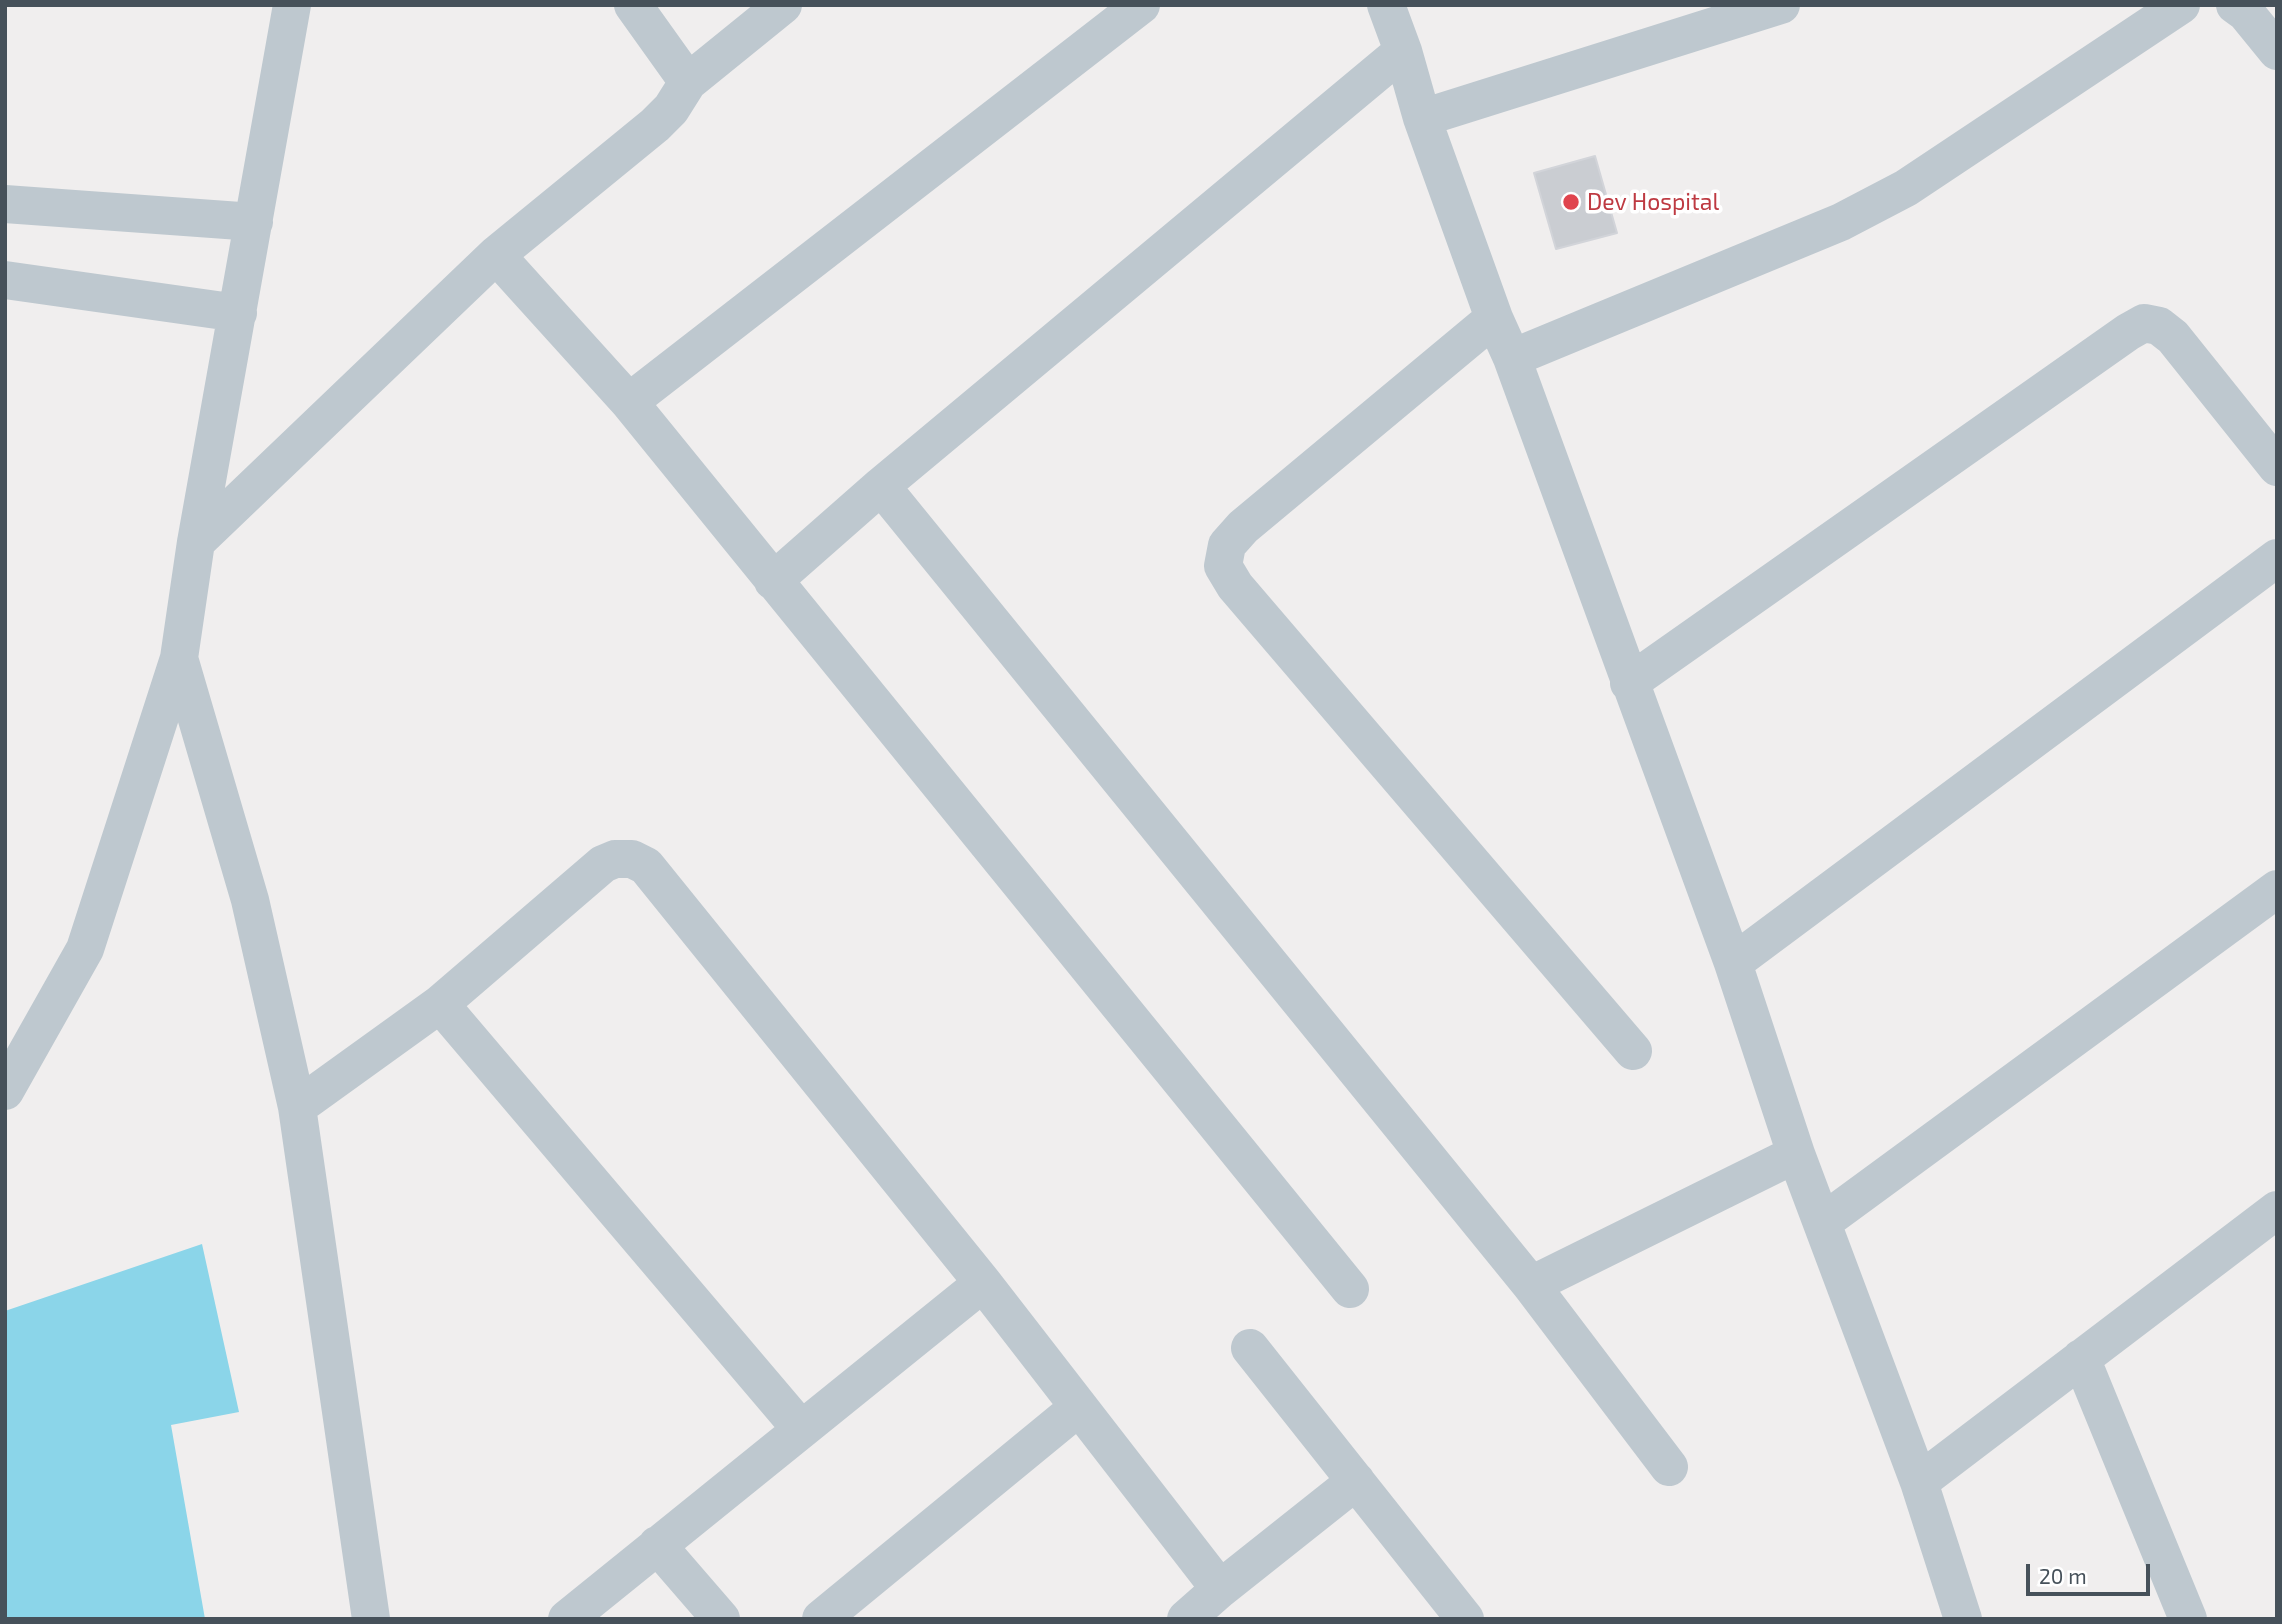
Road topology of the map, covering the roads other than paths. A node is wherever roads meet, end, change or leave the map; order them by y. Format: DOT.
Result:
graph roads {
  1 [pos="292,5"];
  2 [pos="633,5"];
  3 [pos="783,5"];
  4 [pos="1141,5"];
  5 [pos="1386,5"];
  6 [pos="2181,5"];
  7 [pos="2235,5"];
  8 [pos="1772,7"];
  9 [pos="1403,51"];
  10 [pos="2277,51"];
  11 [pos="688,82"];
  12 [pos="1422,118"];
  13 [pos="5,204"];
  14 [pos="254,222"];
  15 [pos="496,255"];
  16 [pos="5,280"];
  17 [pos="238,313"];
  18 [pos="1494,318"];
  19 [pos="1512,358"];
  20 [pos="629,402"];
  21 [pos="2277,467"];
  22 [pos="881,486"];
  23 [pos="196,542"];
  24 [pos="2277,558"];
  25 [pos="773,581"];
  26 [pos="179,658"];
  27 [pos="1629,683"];
  28 [pos="2277,889"];
  29 [pos="1733,963"];
  30 [pos="440,1004"];
  31 [pos="1633,1051"];
  32 [pos="5,1091"];
  33 [pos="298,1107"];
  34 [pos="1797,1154"];
  35 [pos="2277,1210"];
  36 [pos="1823,1222"];
  37 [pos="983,1283"];
  38 [pos="1531,1285"];
  39 [pos="1350,1289"];
  40 [pos="1250,1348"];
  41 [pos="2081,1357"];
  42 [pos="1079,1407"];
  43 [pos="801,1429"];
  44 [pos="1669,1467"];
  45 [pos="1356,1481"];
  46 [pos="1919,1482"];
  47 [pos="657,1545"];
  48 [pos="1220,1590"];
  49 [pos="1459,1617"];
  50 [pos="371,1619"];
  51 [pos="567,1619"];
  52 [pos="721,1619"];
  53 [pos="821,1619"];
  54 [pos="1186,1619"];
  55 [pos="1963,1619"];
  56 [pos="2188,1619"];
  1 -- 14 [label="street"];
  2 -- 11 [label="street"];
  3 -- 11 [label="street"];
  4 -- 20 [label="street"];
  5 -- 9 [label="street"];
  6 -- 19 [label="street"];
  7 -- 10 [label="street"];
  8 -- 12 [label="street"];
  9 -- 12 [label="street"];
  9 -- 22 [label="street"];
  11 -- 15 [label="street"];
  12 -- 18 [label="street"];
  13 -- 14 [label="street"];
  14 -- 17 [label="street"];
  15 -- 20 [label="street"];
  15 -- 23 [label="street"];
  16 -- 17 [label="street"];
  17 -- 23 [label="street"];
  18 -- 19 [label="street"];
  18 -- 31 [label="street"];
  19 -- 27 [label="street"];
  20 -- 25 [label="street"];
  21 -- 27 [label="street"];
  22 -- 25 [label="street"];
  22 -- 38 [label="street"];
  23 -- 26 [label="street"];
  24 -- 29 [label="street"];
  25 -- 39 [label="street"];
  26 -- 32 [label="street"];
  26 -- 33 [label="street"];
  27 -- 29 [label="street"];
  28 -- 36 [label="street"];
  29 -- 34 [label="street"];
  30 -- 33 [label="street"];
  30 -- 37 [label="street"];
  30 -- 43 [label="street"];
  33 -- 50 [label="street"];
  34 -- 36 [label="street"];
  34 -- 38 [label="street"];
  35 -- 41 [label="street"];
  36 -- 46 [label="street"];
  37 -- 42 [label="street"];
  37 -- 43 [label="street"];
  38 -- 44 [label="street"];
  40 -- 45 [label="street"];
  41 -- 46 [label="street"];
  41 -- 56 [label="street"];
  42 -- 48 [label="street"];
  42 -- 53 [label="street"];
  43 -- 47 [label="street"];
  45 -- 48 [label="street"];
  45 -- 49 [label="street"];
  46 -- 55 [label="street"];
  47 -- 51 [label="street"];
  47 -- 52 [label="street"];
  48 -- 54 [label="street"];
}
